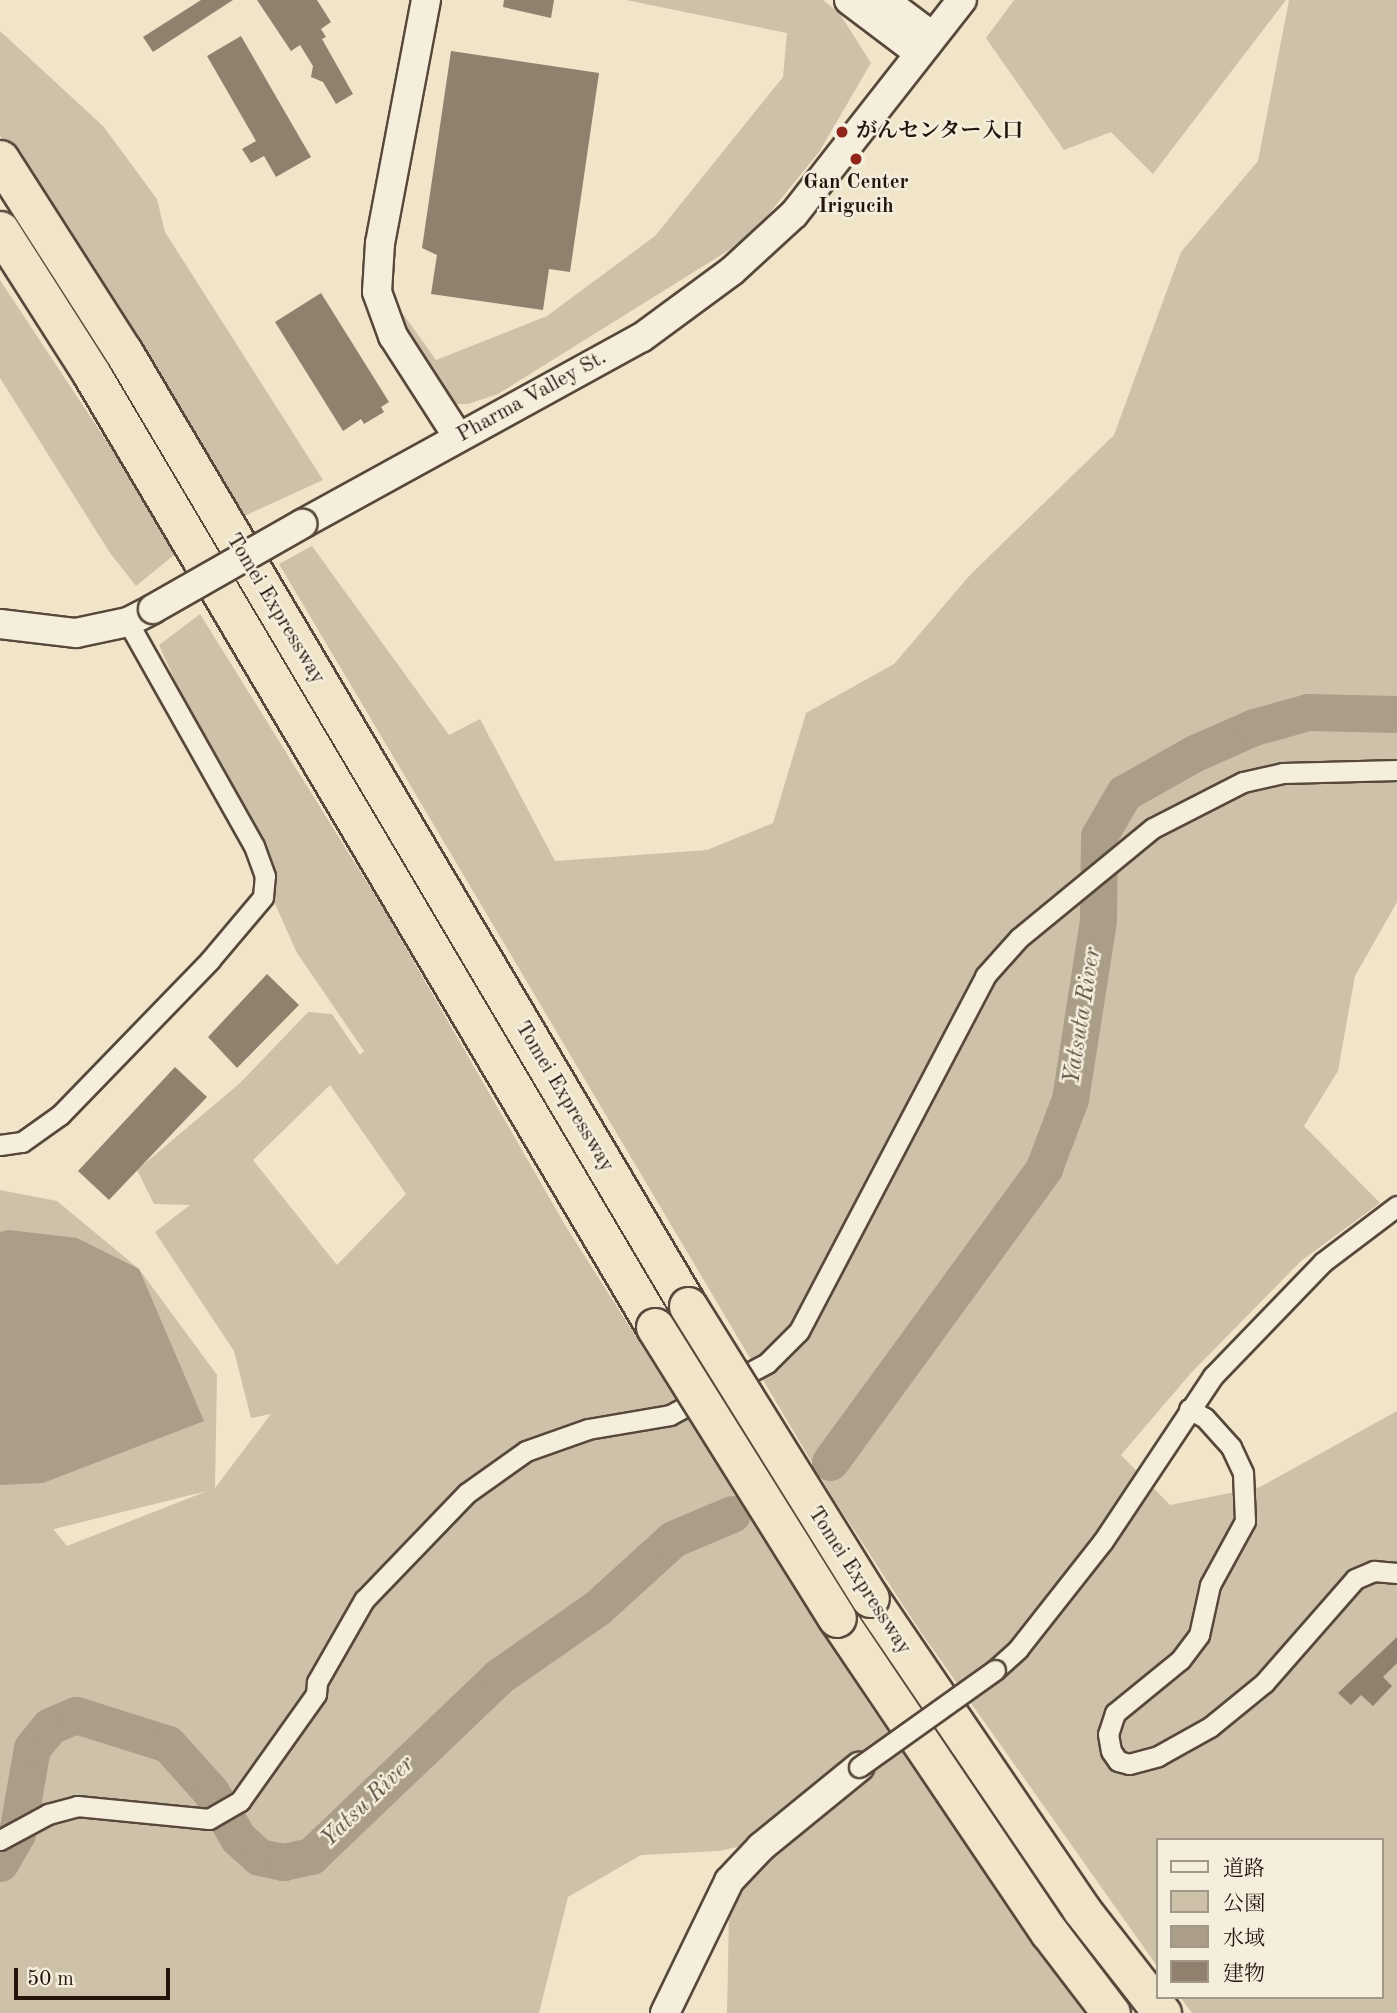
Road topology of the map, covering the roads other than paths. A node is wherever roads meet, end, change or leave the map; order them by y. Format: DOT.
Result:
graph roads {
  1 [pos="426,0"];
  2 [pos="849,0"];
  3 [pos="884,0"];
  4 [pos="962,0"];
  5 [pos="925,45"];
  6 [pos="0,159"];
  7 [pos="0,230"];
  8 [pos="458,437"];
  9 [pos="141,615"];
  10 [pos="1,622"];
  11 [pos="1397,770"];
  12 [pos="0,1145"];
  13 [pos="1397,1206"];
  14 [pos="1189,1409"];
  15 [pos="1397,1573"];
  16 [pos="859,1767"];
  17 [pos="0,1840"];
  18 [pos="665,2013"];
  19 [pos="1111,2013"];
  20 [pos="1162,2013"];
  1 -- 8 [label="street"];
  2 -- 5 [label="street"];
  3 -- 5 [label="street"];
  4 -- 5 [label="street, Pharma Valley St."];
  5 -- 8 [label="street, Pharma Valley St."];
  6 -- 20 [label="highway, Tomei Expressway, bridge"];
  7 -- 19 [label="highway, Tomei Expressway, bridge"];
  8 -- 9 [label="street, Pharma Valley St., bridge"];
  9 -- 10 [label="street, Pharma Valley St."];
  9 -- 12 [label="street"];
  11 -- 17 [label="street"];
  13 -- 14 [label="street"];
  14 -- 15 [label="street"];
  14 -- 16 [label="street, bridge"];
  16 -- 18 [label="street"];
}
